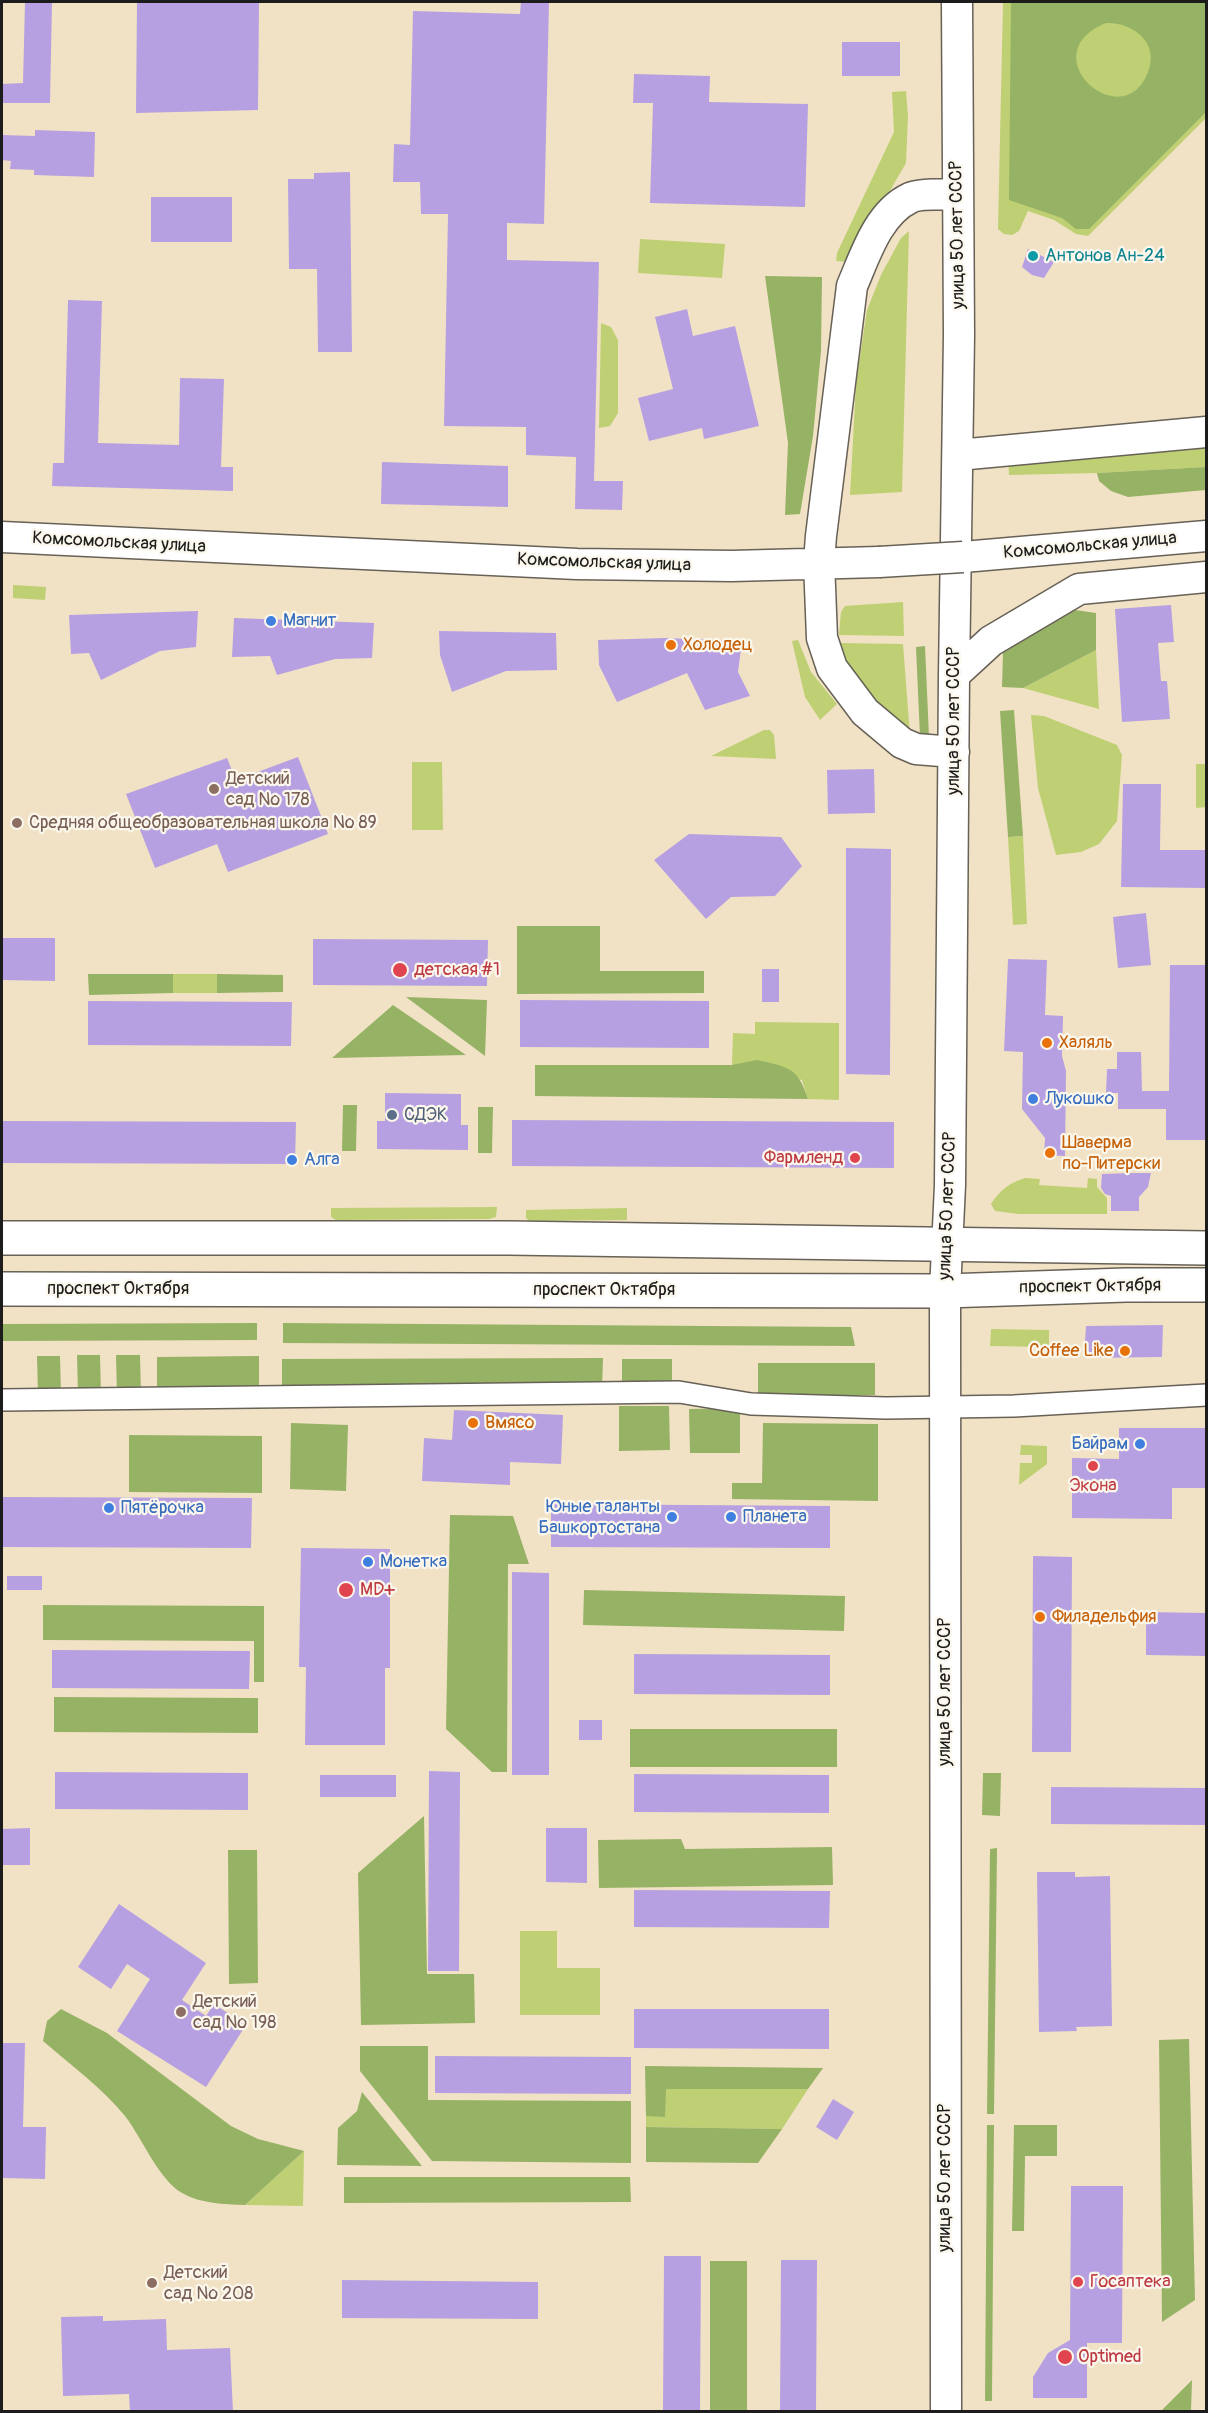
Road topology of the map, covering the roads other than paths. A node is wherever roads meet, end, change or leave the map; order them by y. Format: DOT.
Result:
graph roads {
  1 [pos="957,2"];
  2 [pos="957,194"];
  3 [pos="1206,432"];
  4 [pos="958,454"];
  5 [pos="1206,536"];
  6 [pos="2,537"];
  7 [pos="819,562"];
  8 [pos="1206,578"];
  9 [pos="954,675"];
  10 [pos="954,752"];
  11 [pos="2,1238"];
  12 [pos="947,1243"];
  13 [pos="1206,1248"];
  14 [pos="1206,1285"];
  15 [pos="2,1289"];
  16 [pos="945,1291"];
  17 [pos="1206,1395"];
  18 [pos="2,1401"];
  19 [pos="945,1408"];
  20 [pos="945,2412"];
  1 -- 2 [label="main road, улица 50 лет СССР"];
  2 -- 4 [label="main road, улица 50 лет СССР"];
  2 -- 7 [label="main road"];
  3 -- 4 [label="main road"];
  4 -- 9 [label="main road, улица 50 лет СССР"];
  5 -- 7 [label="main road, Комсомольская улица, bridge"];
  6 -- 7 [label="main road, Комсомольская улица"];
  7 -- 10 [label="main road"];
  8 -- 9 [label="main road"];
  9 -- 10 [label="main road, улица 50 лет СССР"];
  10 -- 12 [label="main road, улица 50 лет СССР"];
  11 -- 12 [label="main road, проспект Октября"];
  12 -- 13 [label="main road, проспект Октября"];
  12 -- 16 [label="main road, улица 50 лет СССР"];
  14 -- 16 [label="main road, проспект Октября"];
  15 -- 16 [label="main road, проспект Октября"];
  16 -- 19 [label="main road, улица 50 лет СССР"];
  17 -- 19 [label="street"];
  18 -- 19 [label="street"];
  19 -- 20 [label="main road, улица 50 лет СССР"];
}
